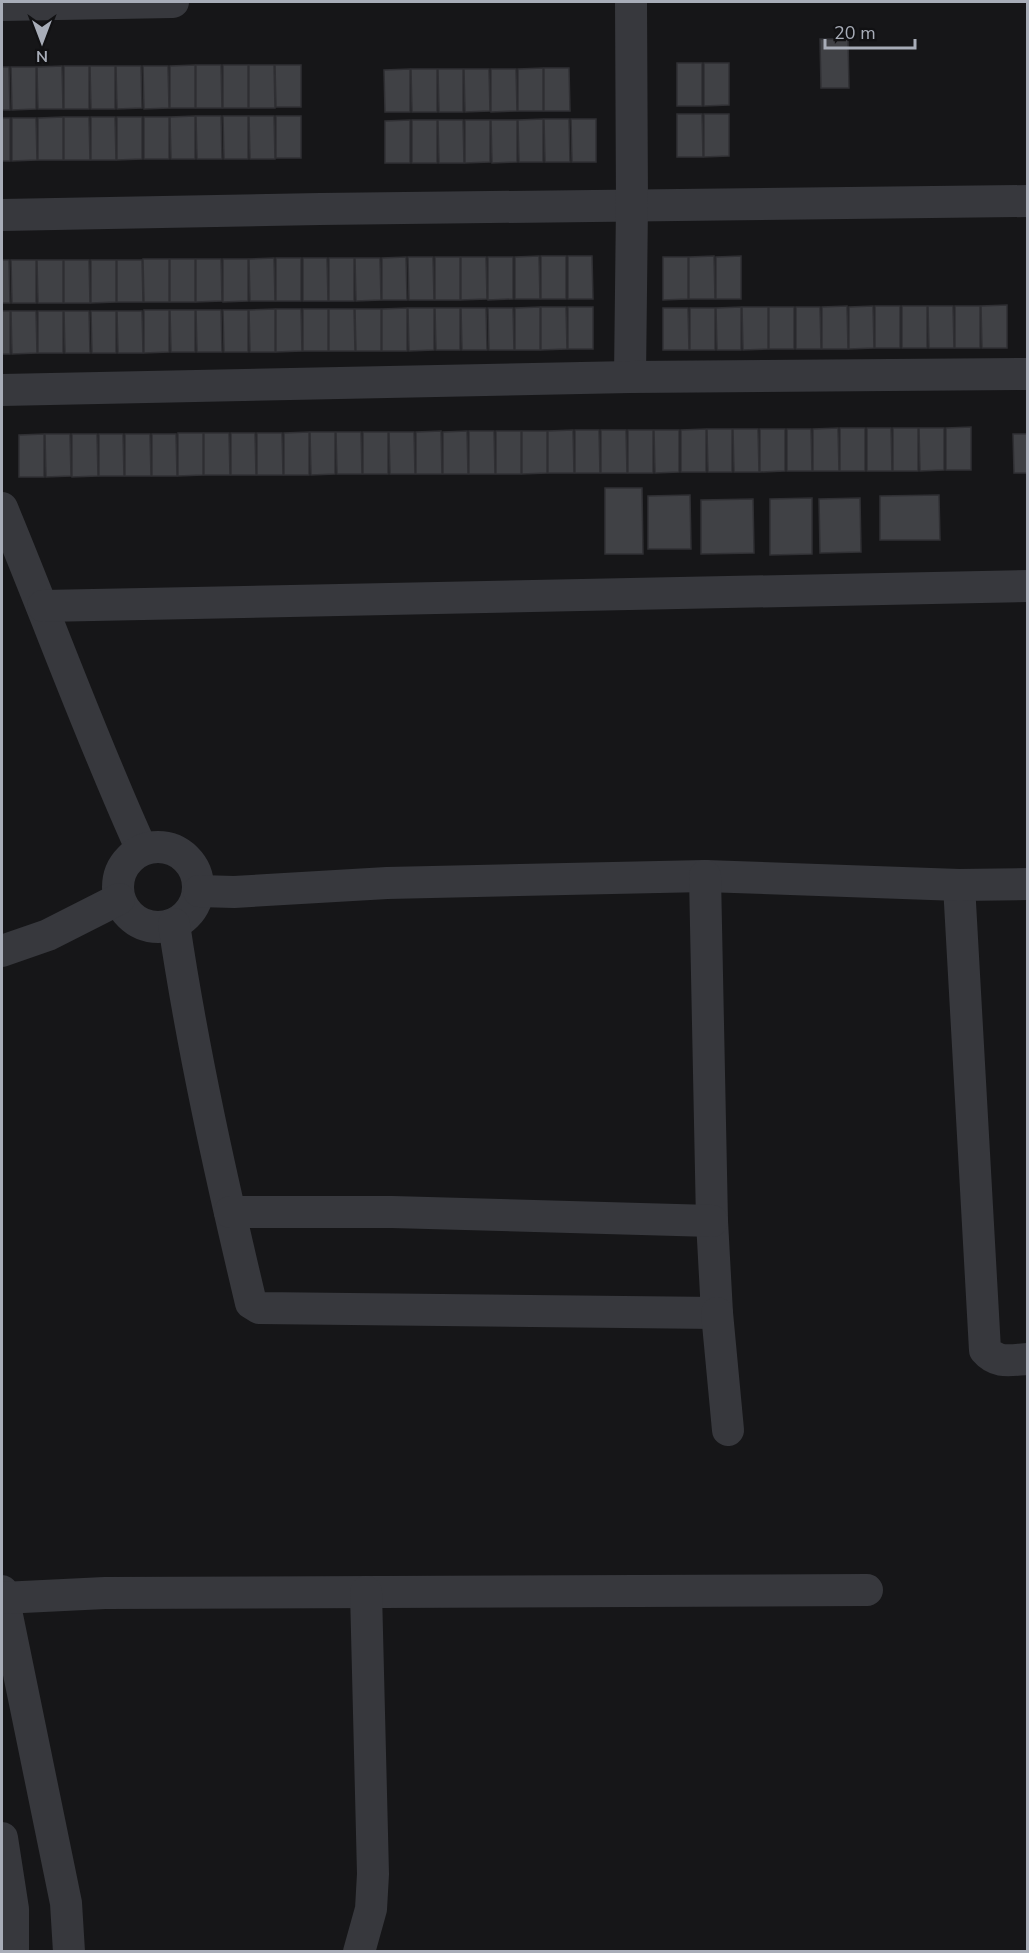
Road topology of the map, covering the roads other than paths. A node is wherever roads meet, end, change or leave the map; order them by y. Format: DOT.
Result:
graph roads {
  1 [pos="173,2"];
  2 [pos="631,2"];
  3 [pos="2,5"];
  4 [pos="1028,201"];
  5 [pos="632,205"];
  6 [pos="2,215"];
  7 [pos="1028,374"];
  8 [pos="630,377"];
  9 [pos="2,390"];
  10 [pos="2,508"];
  11 [pos="1028,586"];
  12 [pos="43,606"];
  13 [pos="142,850"];
  14 [pos="705,876"];
  15 [pos="1028,884"];
  16 [pos="959,885"];
  17 [pos="199,891"];
  18 [pos="119,898"];
  19 [pos="174,924"];
  20 [pos="2,951"];
  21 [pos="230,1212"];
  22 [pos="712,1221"];
  23 [pos="717,1312"];
  24 [pos="1028,1359"];
  25 [pos="728,1430"];
  26 [pos="867,1590"];
  27 [pos="366,1592"];
  28 [pos="2,1596"];
  29 [pos="2,1838"];
  30 [pos="13,1952"];
  31 [pos="69,1952"];
  32 [pos="359,1952"];
  1 -- 3 [label="street"];
  2 -- 5 [label="street"];
  4 -- 5 [label="street"];
  5 -- 6 [label="street"];
  5 -- 8 [label="street"];
  7 -- 8 [label="street"];
  8 -- 9 [label="street"];
  10 -- 12 [label="street"];
  11 -- 12 [label="street"];
  12 -- 13 [label="street"];
  13 -- 17 [label="street"];
  13 -- 18 [label="street"];
  14 -- 16 [label="street"];
  14 -- 17 [label="street"];
  14 -- 22 [label="street"];
  15 -- 16 [label="street"];
  16 -- 24 [label="street"];
  17 -- 19 [label="street"];
  18 -- 19 [label="street"];
  18 -- 20 [label="street"];
  19 -- 21 [label="street"];
  21 -- 22 [label="street"];
  21 -- 23 [label="street"];
  22 -- 23 [label="street"];
  23 -- 25 [label="street"];
  26 -- 27 [label="street"];
  27 -- 28 [label="street"];
  27 -- 32 [label="street"];
  28 -- 31 [label="street"];
  29 -- 30 [label="street"];
}
